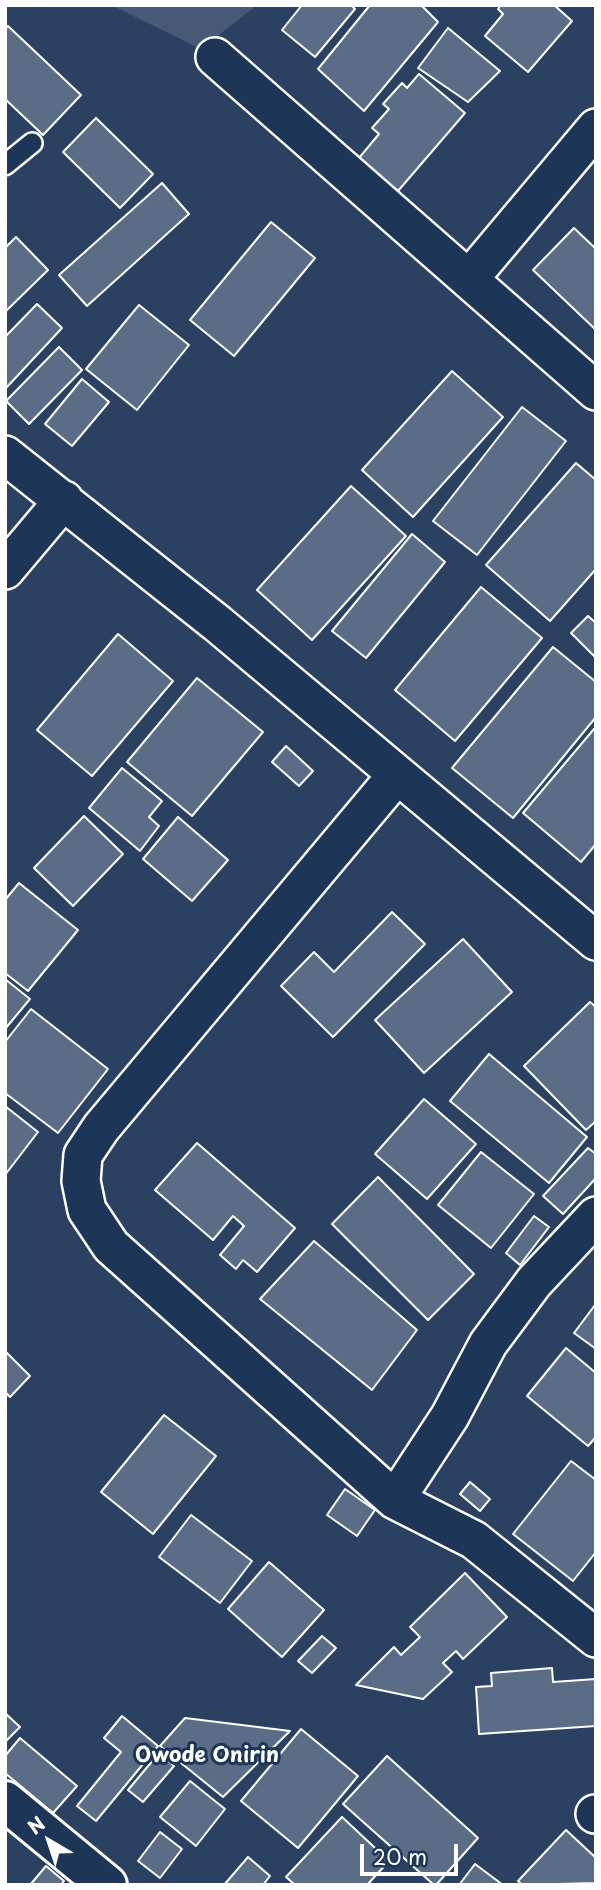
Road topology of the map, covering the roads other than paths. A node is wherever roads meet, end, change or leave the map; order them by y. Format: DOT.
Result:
graph roads {
  1 [pos="215,57"];
  2 [pos="596,128"];
  3 [pos="32,143"];
  4 [pos="5,164"];
  5 [pos="469,279"];
  6 [pos="596,391"];
  7 [pos="5,455"];
  8 [pos="64,500"];
  9 [pos="5,570"];
  10 [pos="397,775"];
  11 [pos="596,941"];
  12 [pos="596,1216"];
  13 [pos="395,1500"];
  14 [pos="596,1638"];
  15 [pos="5,1801"];
  16 [pos="107,1885"];
  1 -- 5 [label="street"];
  2 -- 5 [label="street"];
  3 -- 4 [label="lane"];
  5 -- 6 [label="street"];
  7 -- 8 [label="street"];
  8 -- 9 [label="street"];
  8 -- 10 [label="street"];
  10 -- 11 [label="street"];
  10 -- 13 [label="street"];
  12 -- 13 [label="street"];
  13 -- 14 [label="street"];
  15 -- 16 [label="street"];
}
